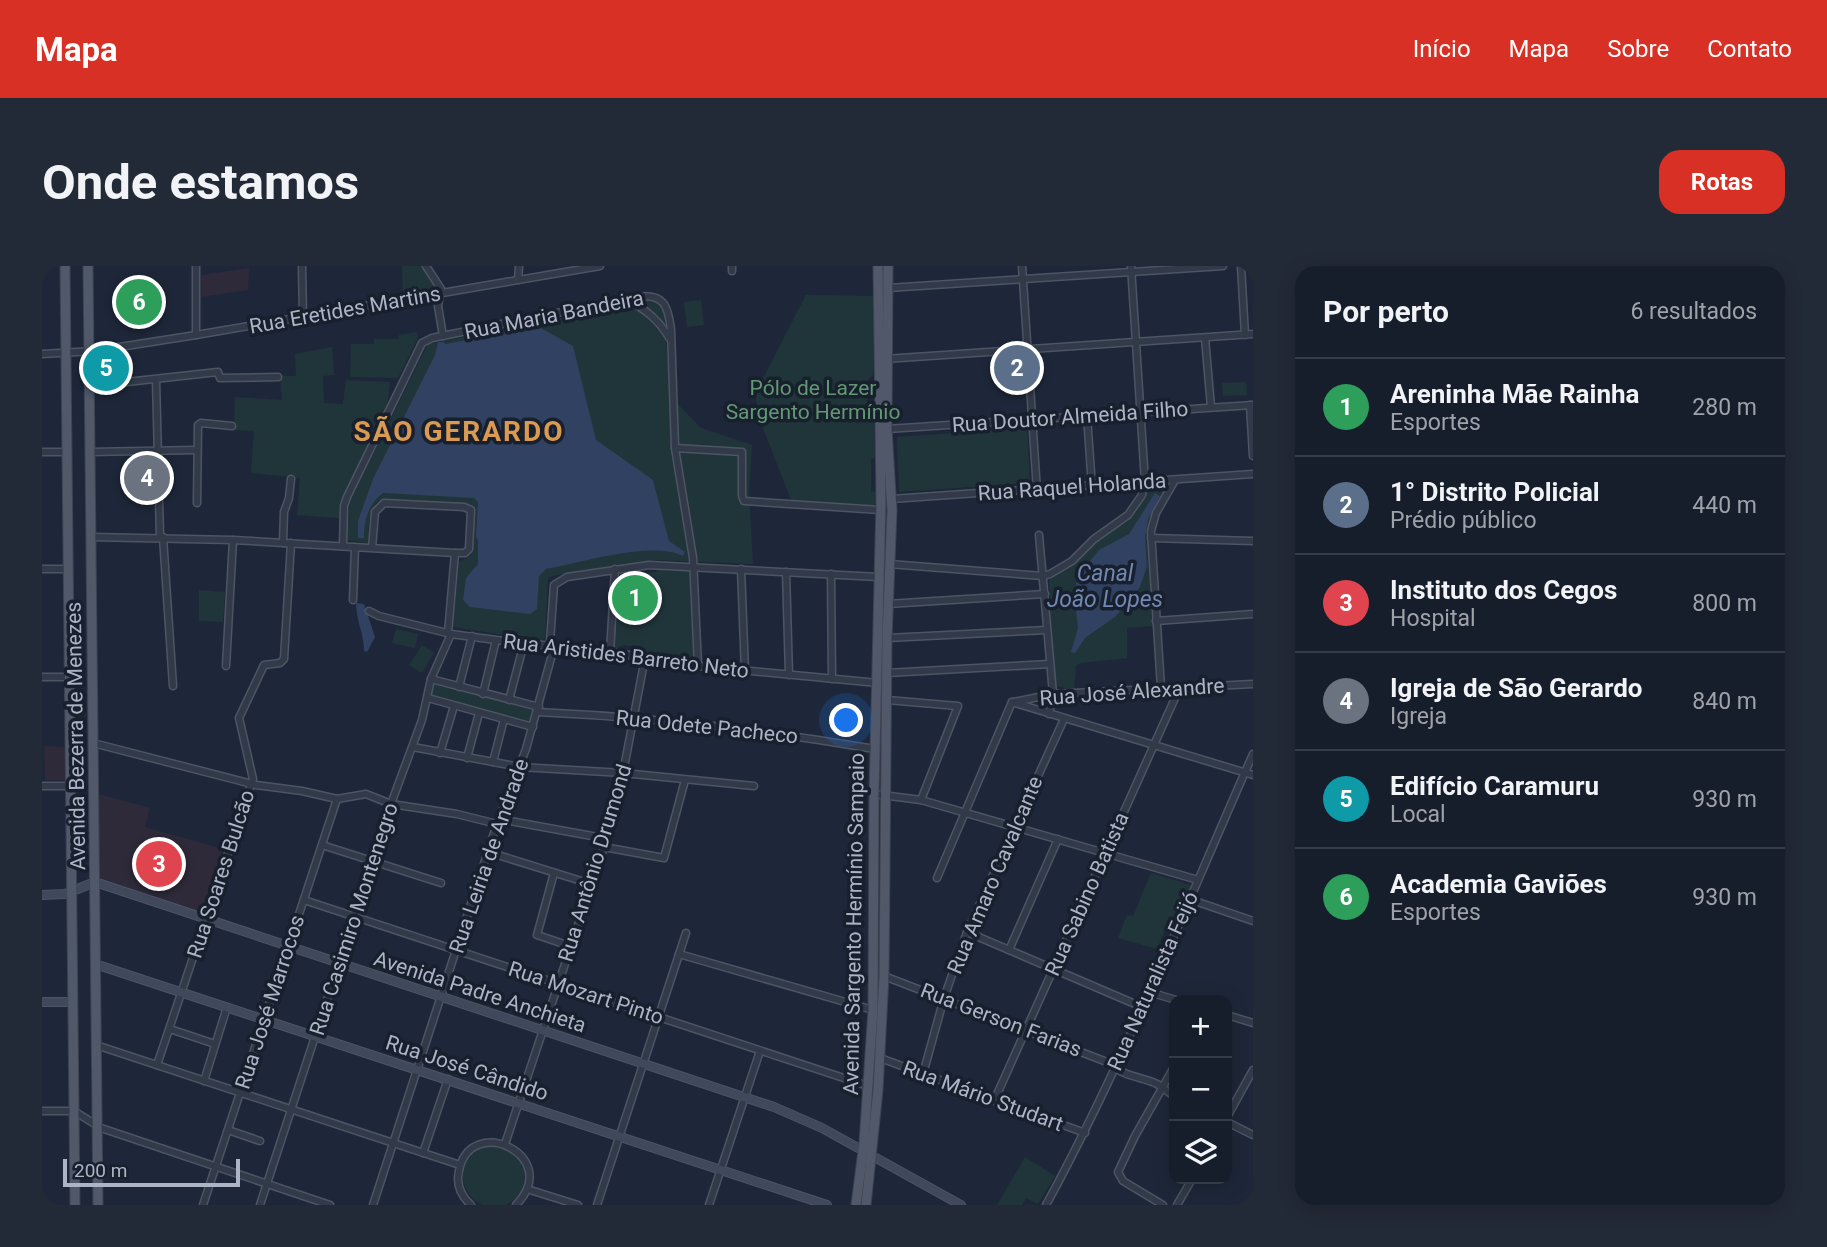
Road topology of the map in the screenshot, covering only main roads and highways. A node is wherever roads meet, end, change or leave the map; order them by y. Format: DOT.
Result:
graph roads {
  1 [pos="65,266"];
  2 [pos="89,266"];
  3 [pos="878,266"];
  4 [pos="888,266"];
  5 [pos="883,359"];
  6 [pos="868,1153"];
  7 [pos="75,1205"];
  8 [pos="98,1205"];
  9 [pos="856,1205"];
  10 [pos="866,1205"];
  1 -- 7 [label="main road, Avenida Bezerra de Menezes"];
  2 -- 8 [label="main road, Avenida Bezerra de Menezes"];
  3 -- 5 [label="main road, Avenida Sargento Hermínio Sampaio"];
  4 -- 5 [label="main road, Avenida Sargento Hermínio Sampaio"];
  5 -- 6 [label="main road, Avenida Sargento Hermínio Sampaio"];
  5 -- 6 [label="main road, Avenida Sargento Hermínio Sampaio"];
  6 -- 9 [label="main road, Avenida Sargento Hermínio Sampaio"];
  6 -- 10 [label="main road, Avenida Sargento Hermínio Sampaio"];
}
